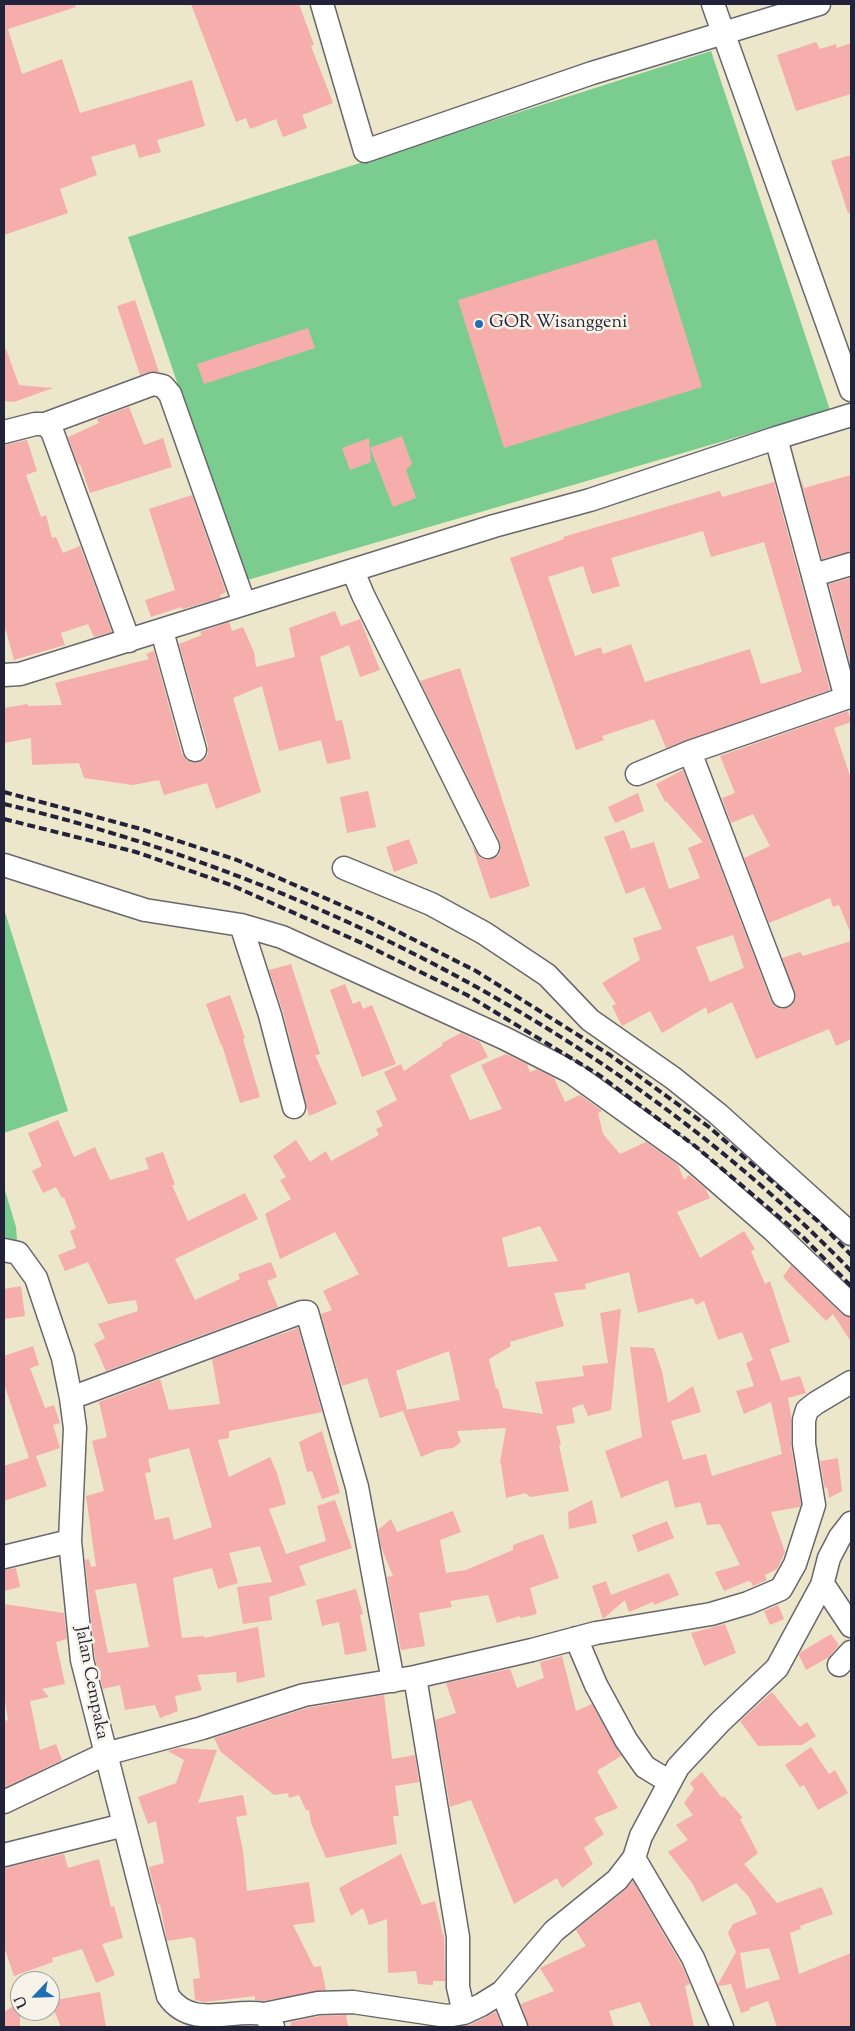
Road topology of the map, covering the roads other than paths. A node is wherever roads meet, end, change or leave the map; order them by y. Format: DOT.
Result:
graph roads {
  1 [pos="322,4"];
  2 [pos="713,4"];
  3 [pos="819,4"];
  4 [pos="724,32"];
  5 [pos="851,390"];
  6 [pos="851,415"];
  7 [pos="45,424"];
  8 [pos="4,432"];
  9 [pos="776,438"];
  10 [pos="851,564"];
  11 [pos="354,571"];
  12 [pos="814,575"];
  13 [pos="244,603"];
  14 [pos="162,631"];
  15 [pos="129,641"];
  16 [pos="4,675"];
  17 [pos="848,698"];
  18 [pos="195,750"];
  19 [pos="690,752"];
  20 [pos="637,774"];
  21 [pos="488,847"];
  22 [pos="4,865"];
  23 [pos="344,868"];
  24 [pos="241,925"];
  25 [pos="782,996"];
  26 [pos="294,1108"];
  27 [pos="851,1234"];
  28 [pos="11,1252"];
  29 [pos="851,1305"];
  30 [pos="851,1382"];
  31 [pos="71,1398"];
  32 [pos="851,1523"];
  33 [pos="70,1541"];
  34 [pos="815,1553"];
  35 [pos="4,1558"];
  36 [pos="823,1584"];
  37 [pos="851,1626"];
  38 [pos="576,1638"];
  39 [pos="404,1679"];
  40 [pos="106,1759"];
  41 [pos="668,1780"];
  42 [pos="4,1802"];
  43 [pos="121,1815"];
  44 [pos="4,1855"];
  45 [pos="634,1858"];
  46 [pos="502,1992"];
  47 [pos="461,2000"];
  48 [pos="269,2021"];
  49 [pos="516,2027"];
  50 [pos="722,2027"];
  1 -- 4 [label="street"];
  2 -- 4 [label="street"];
  3 -- 4 [label="street"];
  4 -- 5 [label="street"];
  6 -- 9 [label="street"];
  7 -- 8 [label="street"];
  7 -- 13 [label="street"];
  7 -- 15 [label="street"];
  9 -- 11 [label="street"];
  9 -- 12 [label="street"];
  10 -- 12 [label="street"];
  11 -- 13 [label="street"];
  11 -- 21 [label="street"];
  12 -- 17 [label="street"];
  13 -- 14 [label="street"];
  14 -- 15 [label="street"];
  14 -- 18 [label="street"];
  15 -- 16 [label="street"];
  17 -- 19 [label="street"];
  19 -- 20 [label="street"];
  19 -- 25 [label="street"];
  22 -- 24 [label="street"];
  23 -- 27 [label="street"];
  24 -- 26 [label="street"];
  24 -- 29 [label="street"];
  28 -- 31 [label="street, Jalan Cempaka"];
  30 -- 34 [label="street"];
  31 -- 33 [label="street, Jalan Cempaka"];
  31 -- 39 [label="street"];
  32 -- 34 [label="street"];
  33 -- 35 [label="street"];
  33 -- 40 [label="street, Jalan Cempaka"];
  34 -- 36 [label="street"];
  34 -- 38 [label="street"];
  36 -- 37 [label="street"];
  36 -- 41 [label="street"];
  38 -- 39 [label="street"];
  38 -- 41 [label="street"];
  39 -- 40 [label="street"];
  39 -- 47 [label="street"];
  40 -- 42 [label="street"];
  40 -- 43 [label="street, Jalan Cempaka"];
  41 -- 45 [label="street"];
  43 -- 44 [label="street"];
  43 -- 48 [label="street, Jalan Cempaka"];
  45 -- 46 [label="street"];
  45 -- 50 [label="street"];
  46 -- 47 [label="street"];
  46 -- 49 [label="street"];
  47 -- 48 [label="street, Jalan Cempaka"];
}
